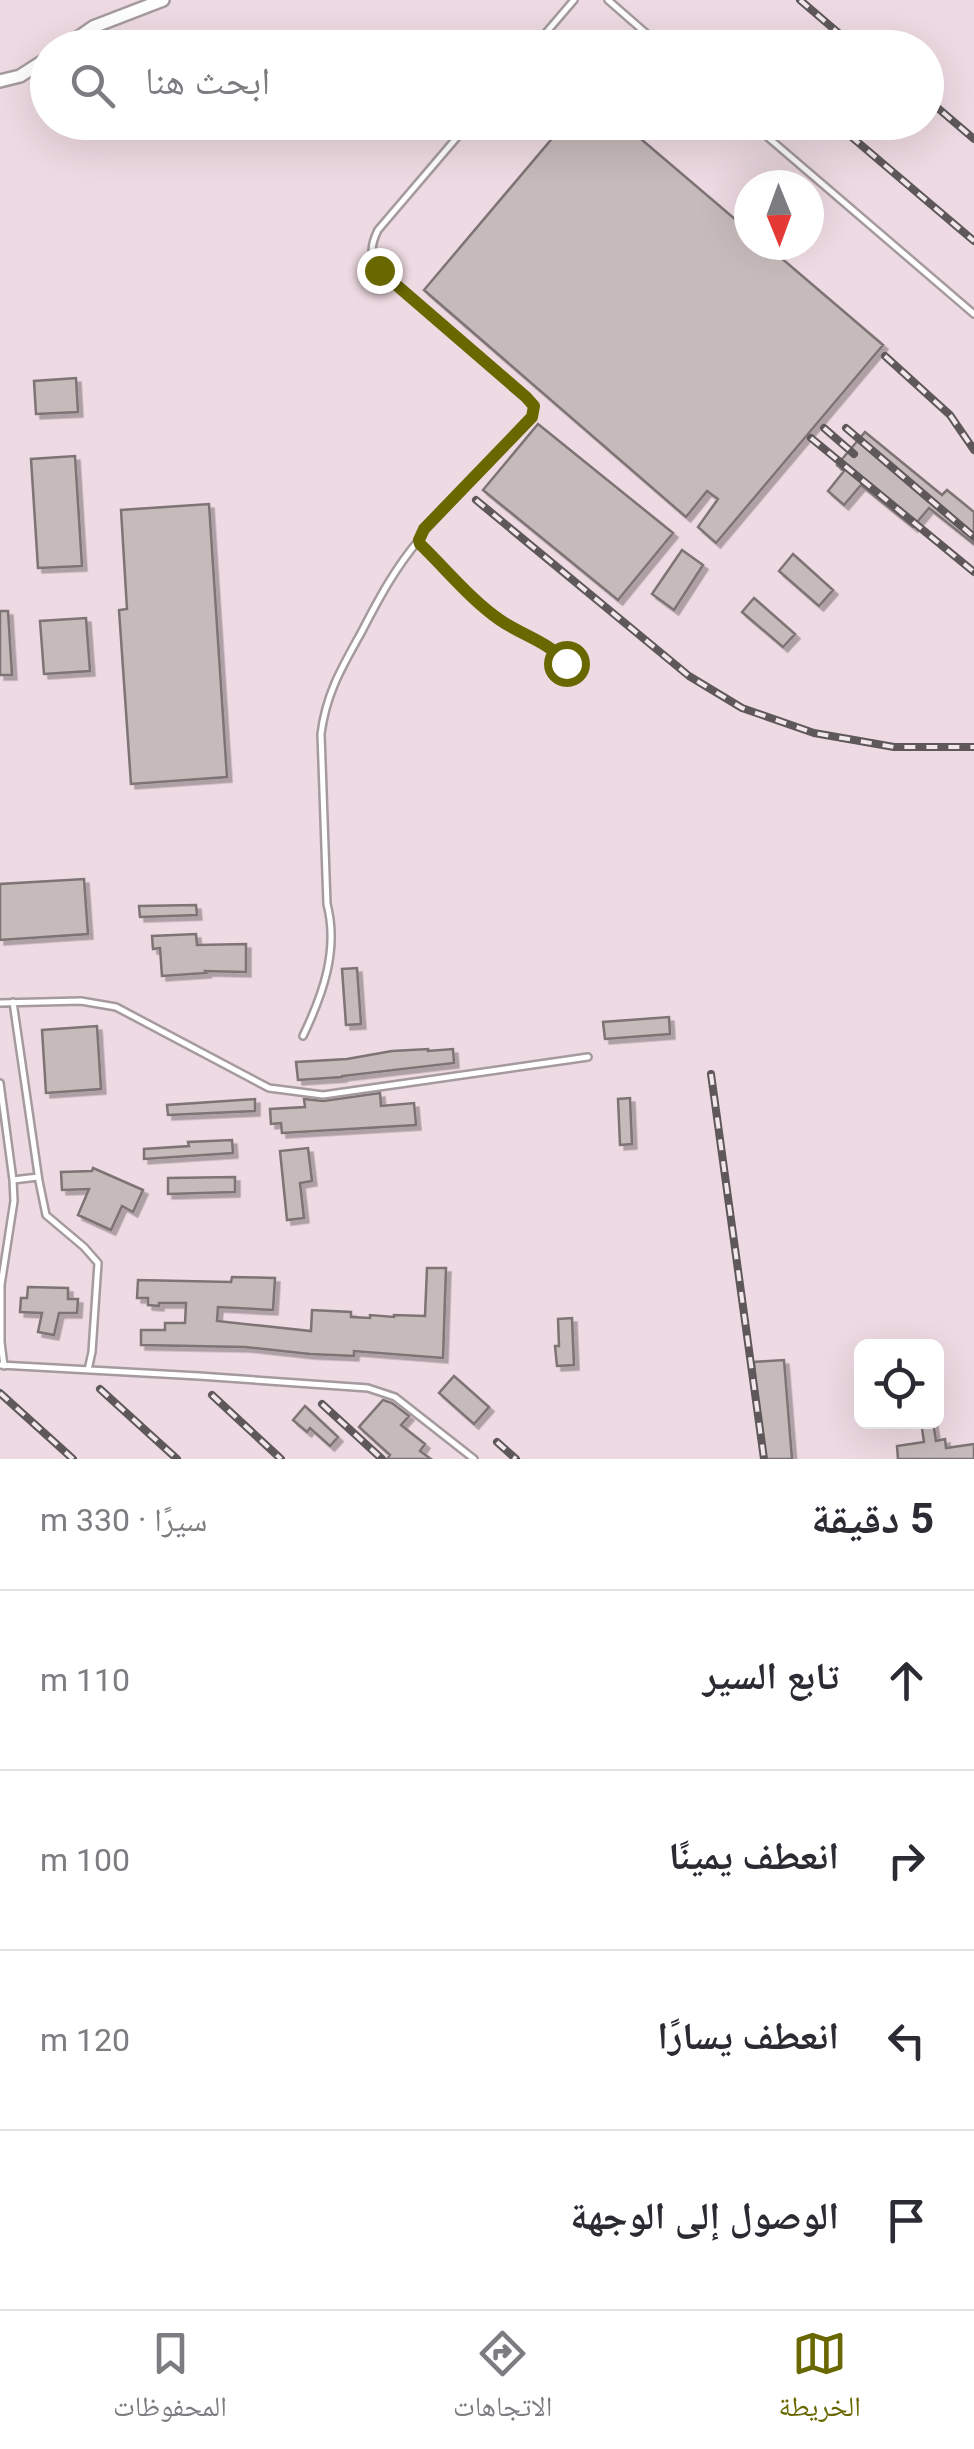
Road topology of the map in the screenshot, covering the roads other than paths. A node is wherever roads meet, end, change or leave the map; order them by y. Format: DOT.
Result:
graph roads {
  1 [pos="163,0"];
  2 [pos="574,0"];
  3 [pos="608,0"];
  4 [pos="90,30"];
  5 [pos="548,30"];
  6 [pos="642,30"];
  7 [pos="30,70"];
  8 [pos="0,81"];
  9 [pos="455,140"];
  10 [pos="771,140"];
  11 [pos="974,314"];
  12 [pos="419,540"];
  13 [pos="566,663"];
  14 [pos="0,1002"];
  15 [pos="12,1002"];
  16 [pos="303,1036"];
  17 [pos="588,1058"];
  18 [pos="0,1083"];
  19 [pos="38,1177"];
  20 [pos="13,1180"];
  21 [pos="2,1366"];
  22 [pos="88,1370"];
  23 [pos="474,1459"];
  1 -- 4 [label="street"];
  2 -- 5 [label="lane"];
  3 -- 6 [label="lane"];
  7 -- 8 [label="street"];
  9 -- 12 [label="lane"];
  10 -- 11 [label="lane"];
  12 -- 13 [label="lane"];
  12 -- 16 [label="lane"];
  14 -- 15 [label="lane"];
  15 -- 17 [label="lane"];
  15 -- 19 [label="lane"];
  18 -- 20 [label="lane"];
  19 -- 20 [label="lane"];
  19 -- 22 [label="lane"];
  20 -- 21 [label="lane"];
  21 -- 22 [label="lane"];
  22 -- 23 [label="lane"];
}
